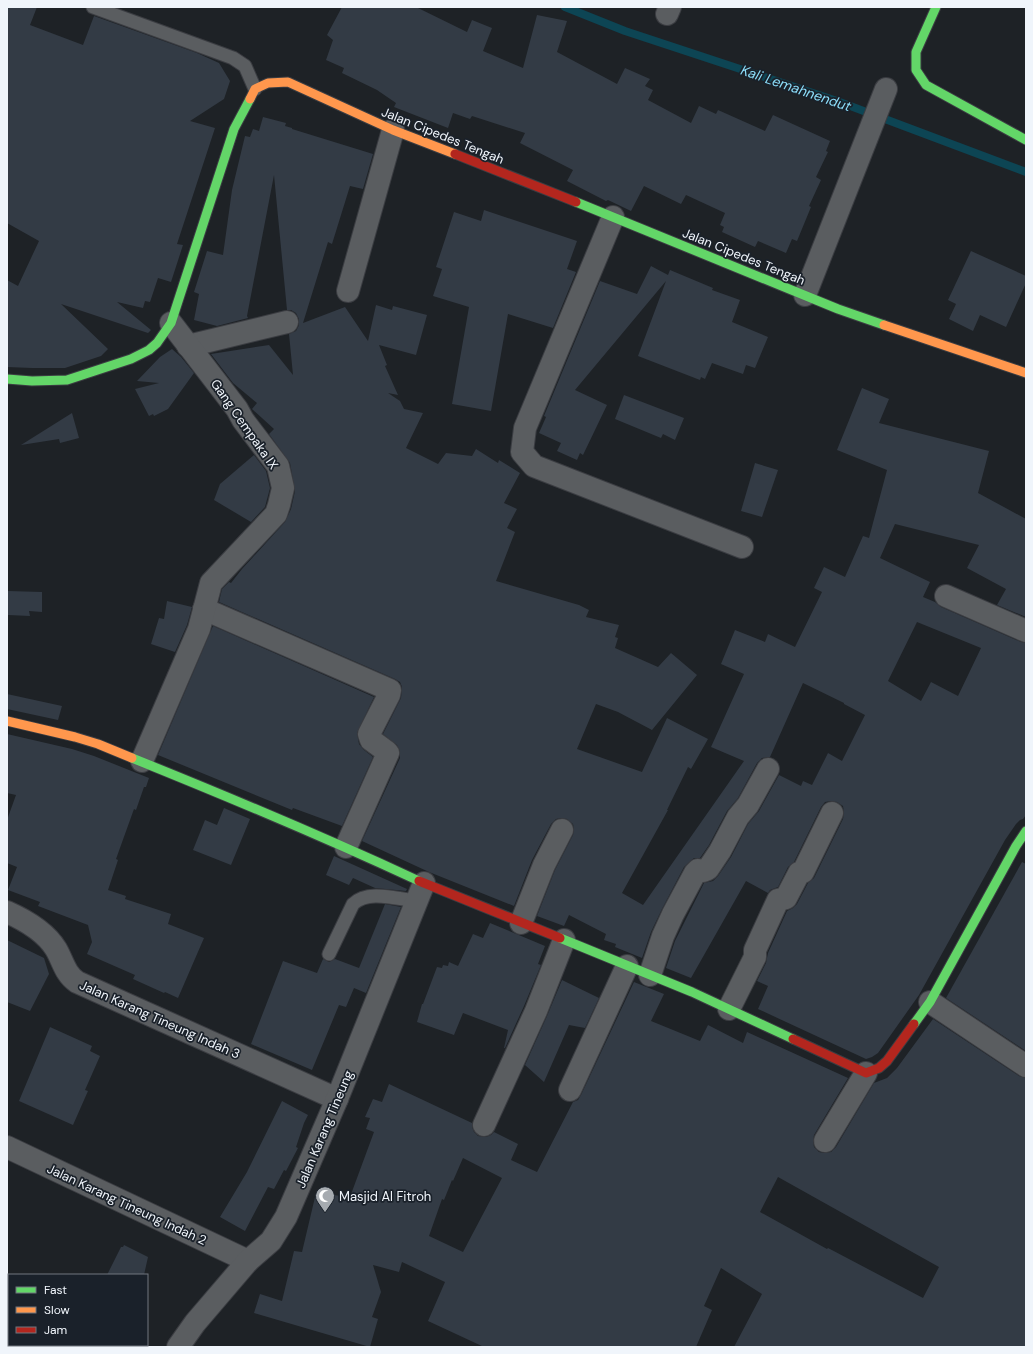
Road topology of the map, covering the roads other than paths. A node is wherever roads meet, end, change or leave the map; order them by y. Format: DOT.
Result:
graph roads {
  1 [pos="93,7"];
  2 [pos="936,7"];
  3 [pos="255,89"];
  4 [pos="886,89"];
  5 [pos="393,130"];
  6 [pos="1026,140"];
  7 [pos="613,217"];
  8 [pos="348,291"];
  9 [pos="805,295"];
  10 [pos="287,322"];
  11 [pos="171,324"];
  12 [pos="188,346"];
  13 [pos="1026,372"];
  14 [pos="7,379"];
  15 [pos="742,547"];
  16 [pos="946,596"];
  17 [pos="204,609"];
  18 [pos="1026,631"];
  19 [pos="7,721"];
  20 [pos="142,761"];
  21 [pos="768,769"];
  22 [pos="832,813"];
  23 [pos="562,830"];
  24 [pos="1026,831"];
  25 [pos="346,847"];
  26 [pos="420,892"];
  27 [pos="7,912"];
  28 [pos="521,923"];
  29 [pos="564,940"];
  30 [pos="329,954"];
  31 [pos="627,966"];
  32 [pos="650,975"];
  33 [pos="930,1002"];
  34 [pos="729,1009"];
  35 [pos="1026,1066"];
  36 [pos="866,1073"];
  37 [pos="570,1090"];
  38 [pos="338,1099"];
  39 [pos="484,1125"];
  40 [pos="825,1140"];
  41 [pos="7,1147"];
  42 [pos="248,1262"];
  43 [pos="178,1347"];
  1 -- 3 [label="lane"];
  2 -- 6 [label="street"];
  3 -- 5 [label="street, Jalan Cipedes Tengah"];
  3 -- 11 [label="street"];
  4 -- 9 [label="street"];
  5 -- 7 [label="street, Jalan Cipedes Tengah"];
  5 -- 8 [label="street"];
  7 -- 9 [label="street, Jalan Cipedes Tengah"];
  7 -- 15 [label="street"];
  9 -- 13 [label="street, Jalan Cipedes Tengah"];
  10 -- 12 [label="street"];
  11 -- 12 [label="street, Gang Cempaka IX"];
  11 -- 14 [label="street"];
  12 -- 17 [label="street, Gang Cempaka IX"];
  16 -- 18 [label="street"];
  17 -- 20 [label="street, Gang Cempaka IX"];
  17 -- 25 [label="street"];
  19 -- 20 [label="street"];
  20 -- 25 [label="street"];
  21 -- 32 [label="street"];
  22 -- 34 [label="street"];
  23 -- 28 [label="street"];
  24 -- 33 [label="street"];
  25 -- 26 [label="street"];
  26 -- 28 [label="street"];
  26 -- 30 [label="lane"];
  26 -- 38 [label="street, Jalan Karang Tineung"];
  27 -- 38 [label="street, Jalan Karang Tineung Indah 3"];
  28 -- 29 [label="street"];
  29 -- 31 [label="street"];
  29 -- 39 [label="street"];
  31 -- 32 [label="street"];
  31 -- 37 [label="street"];
  32 -- 34 [label="street"];
  33 -- 35 [label="street"];
  33 -- 36 [label="street"];
  34 -- 36 [label="street"];
  36 -- 40 [label="street"];
  38 -- 42 [label="street, Jalan Karang Tineung"];
  41 -- 42 [label="street, Jalan Karang Tineung Indah 2"];
  42 -- 43 [label="street, Jalan Karang Tineung"];
}
